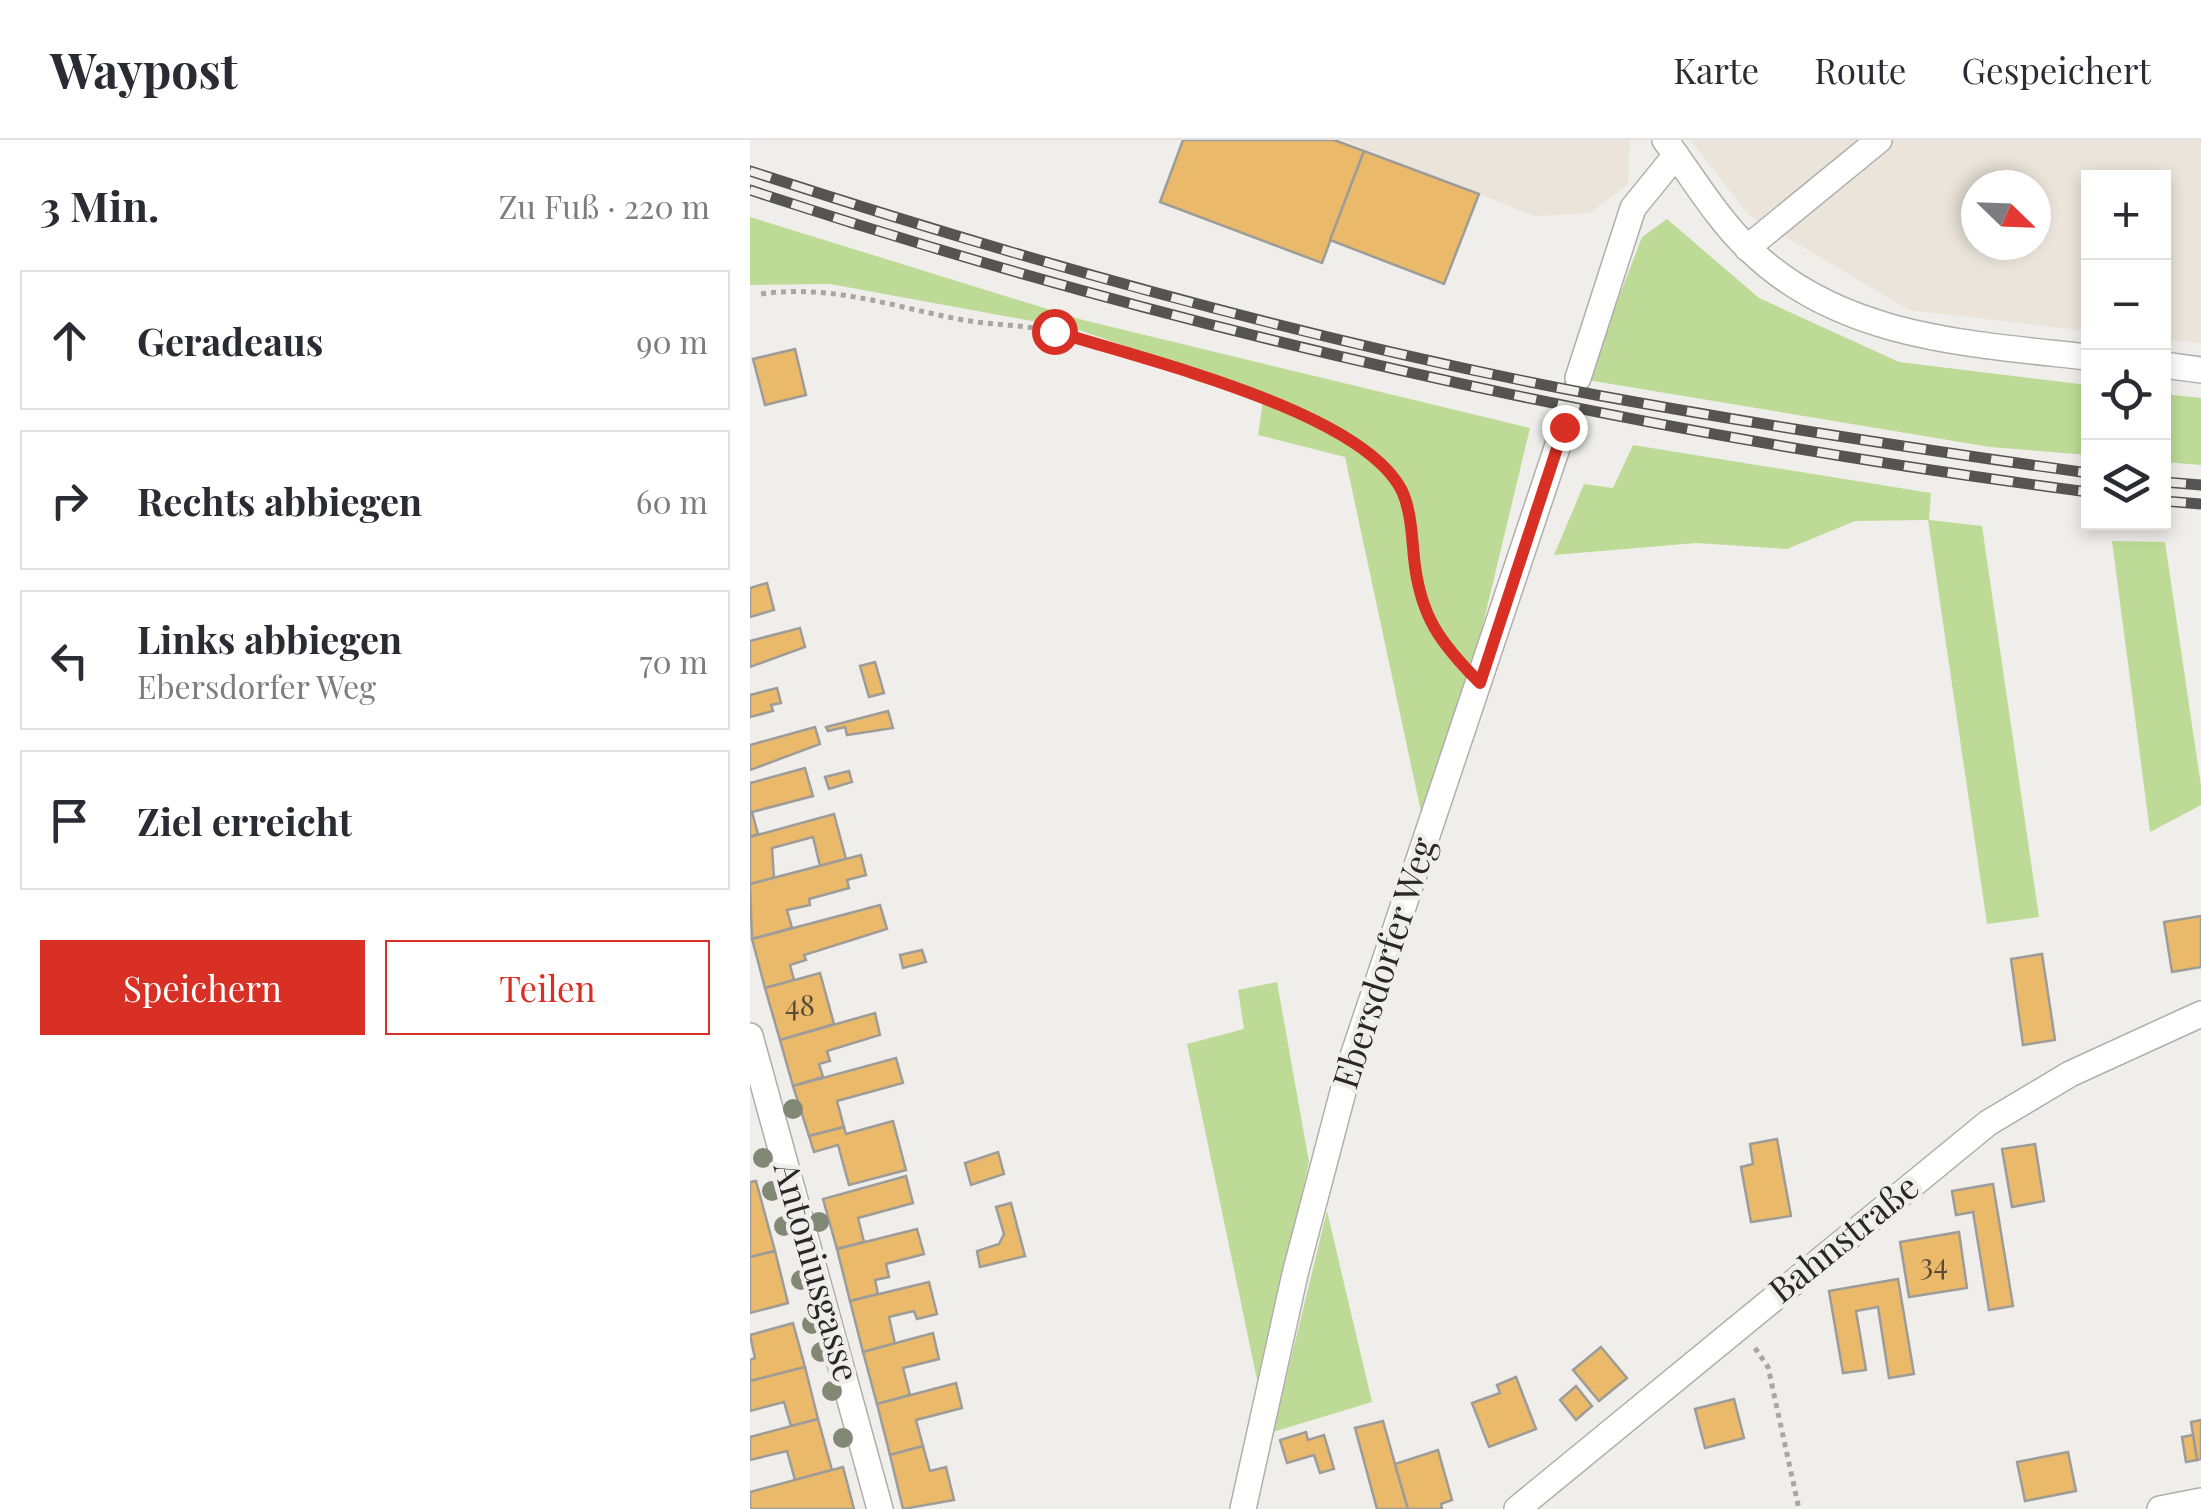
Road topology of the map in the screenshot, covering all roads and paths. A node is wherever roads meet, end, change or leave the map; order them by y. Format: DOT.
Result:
graph roads {
  1 [pos="1880,140"];
  2 [pos="1671,148"];
  3 [pos="1747,248"];
  4 [pos="761,294"];
  5 [pos="2081,356"];
  6 [pos="2171,366"];
  7 [pos="2201,370"];
  8 [pos="1578,378"];
  9 [pos="1564,427"];
  10 [pos="1480,683"];
  11 [pos="2201,1014"];
  12 [pos="750,1036"];
  13 [pos="1738,1326"];
  14 [pos="2201,1502"];
  15 [pos="880,1509"];
  16 [pos="1243,1509"];
  17 [pos="1517,1509"];
  18 [pos="1800,1509"];
  19 [pos="2160,1509"];
  1 -- 3 [label="street"];
  2 -- 3 [label="street"];
  2 -- 8 [label="street"];
  3 -- 5 [label="street"];
  4 -- 10 [label="path"];
  6 -- 7 [label="street"];
  9 -- 10 [label="street, Ebersdorfer Weg"];
  10 -- 16 [label="street, Ebersdorfer Weg"];
  11 -- 13 [label="street, Bahnstraße"];
  12 -- 15 [label="street, Antoniusgasse"];
  13 -- 17 [label="street, Bahnstraße"];
  13 -- 18 [label="path"];
  14 -- 19 [label="street"];
}
